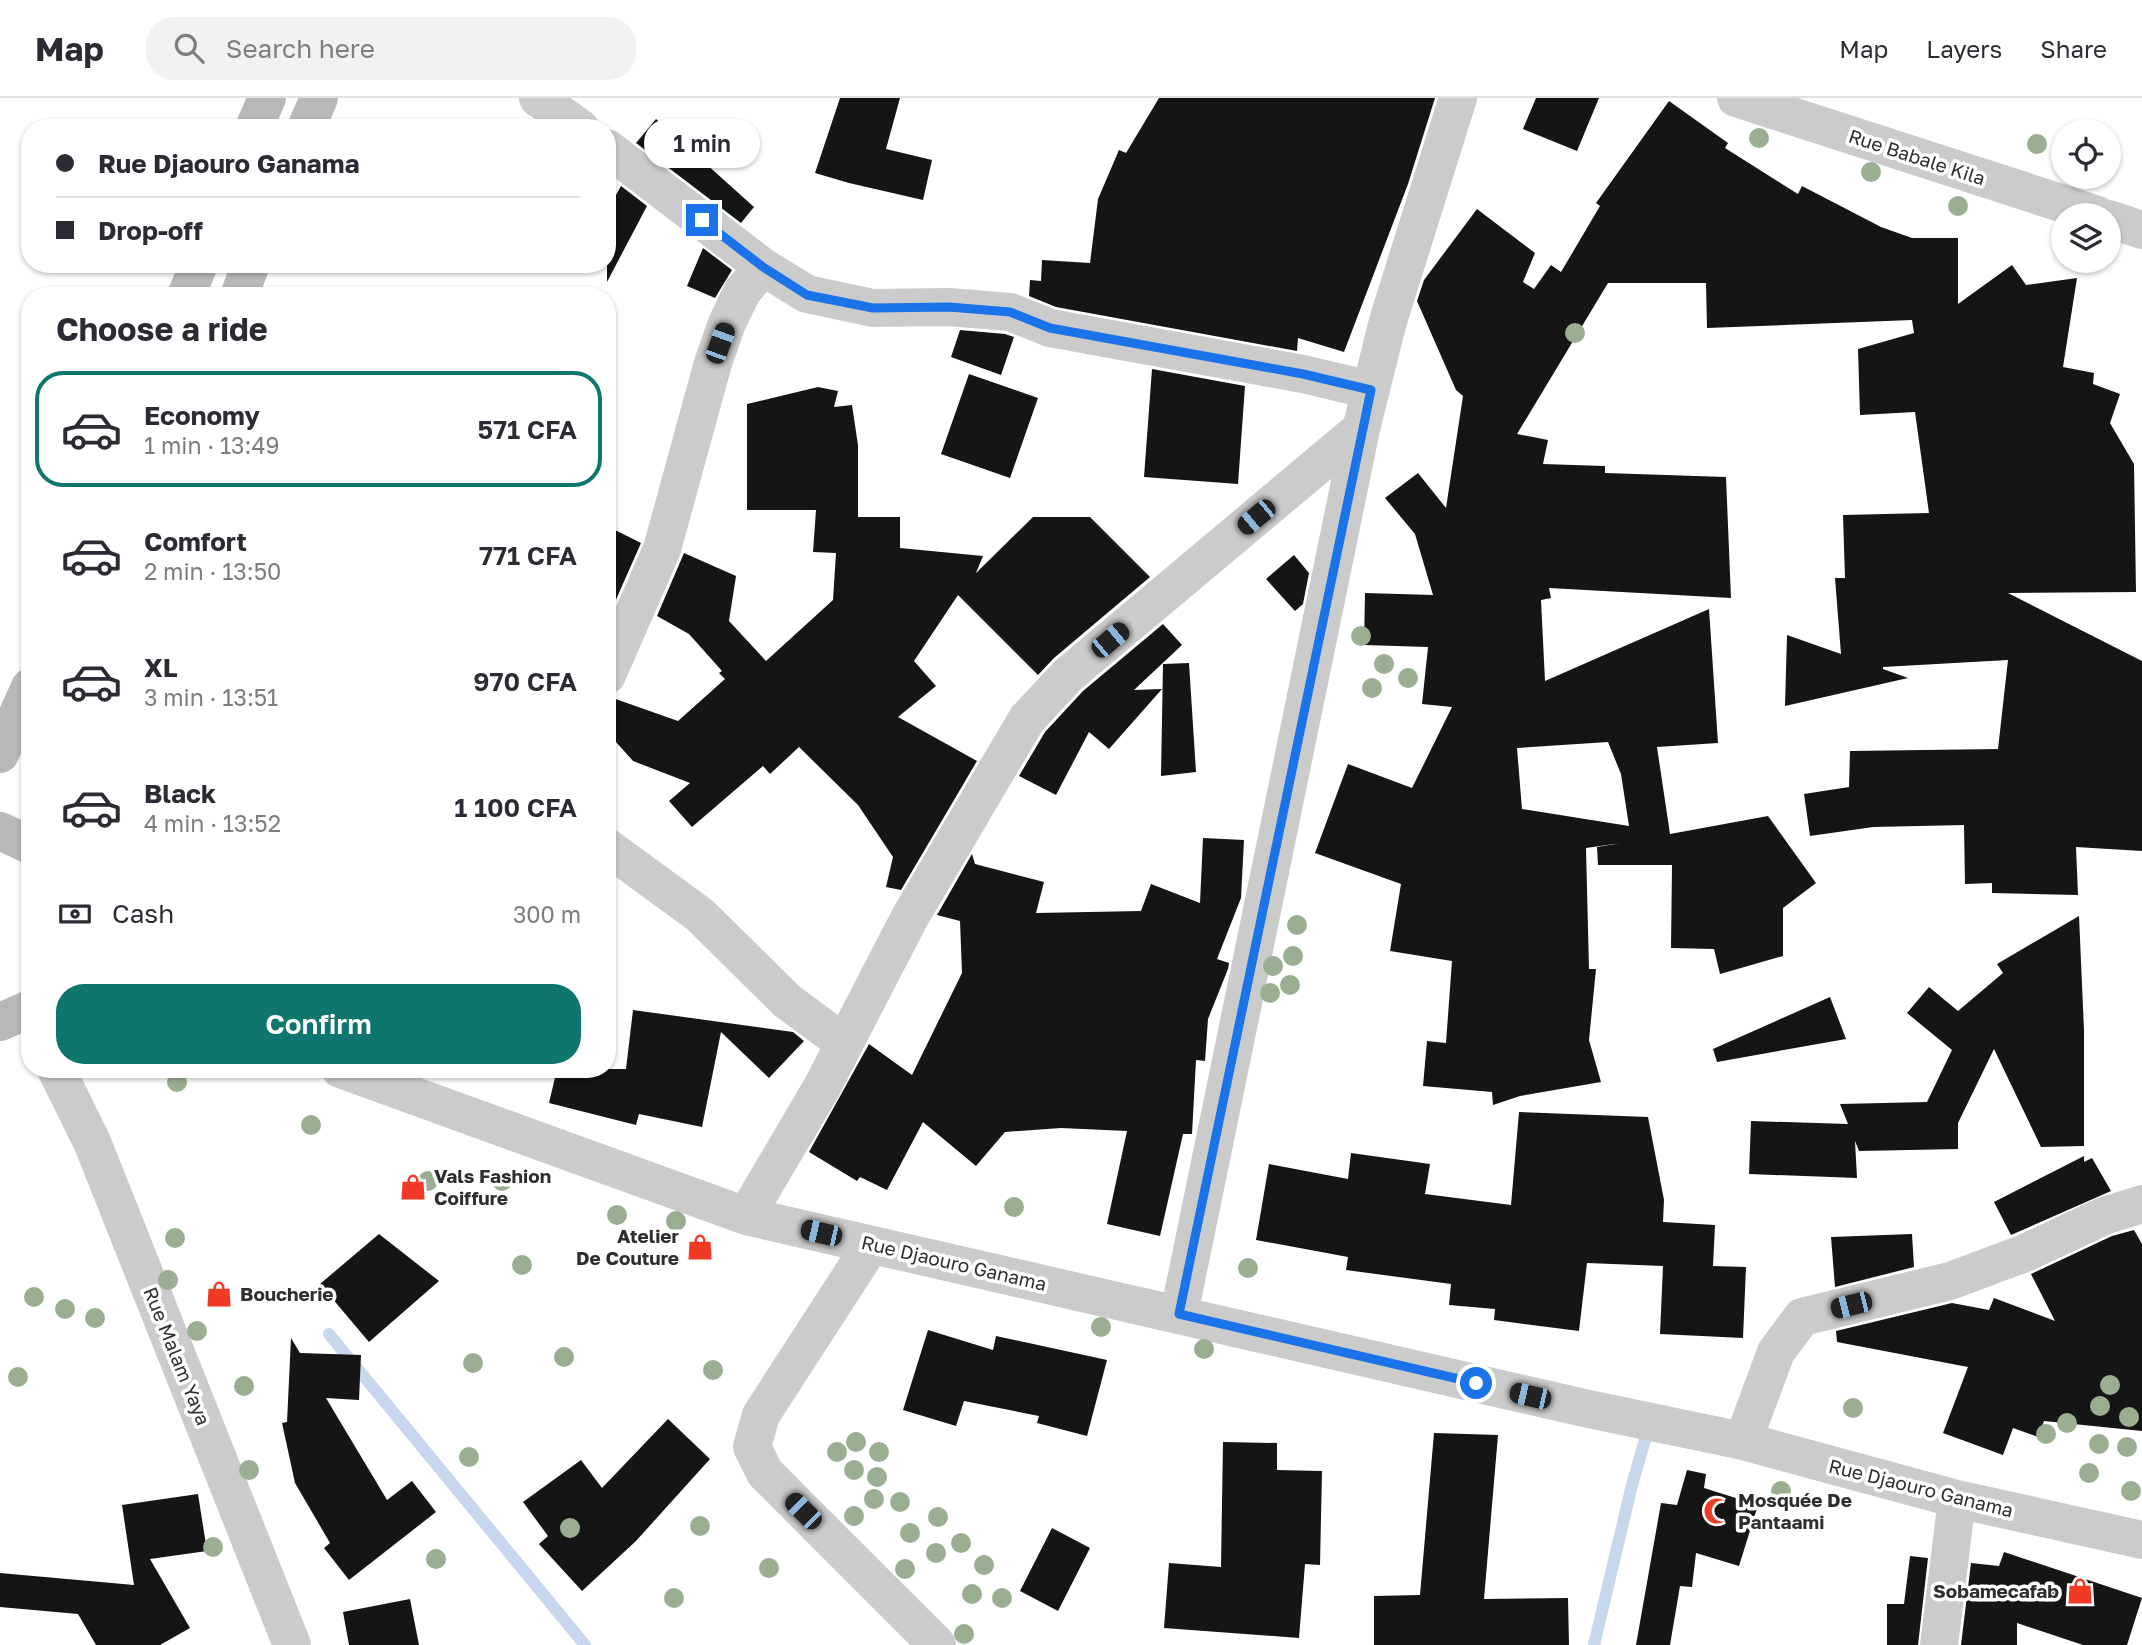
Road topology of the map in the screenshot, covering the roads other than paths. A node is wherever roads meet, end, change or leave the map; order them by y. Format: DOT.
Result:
graph roads {
  1 [pos="267,98"];
  2 [pos="318,98"];
  3 [pos="538,98"];
  4 [pos="1458,98"];
  5 [pos="1736,98"];
  6 [pos="258,119"];
  7 [pos="310,119"];
  8 [pos="567,119"];
  9 [pos="616,155"];
  10 [pos="2061,203"];
  11 [pos="2121,223"];
  12 [pos="2142,230"];
  13 [pos="763,267"];
  14 [pos="1371,390"];
  15 [pos="1361,429"];
  16 [pos="616,654"];
  17 [pos="21,707"];
  18 [pos="0,754"];
  19 [pos="0,831"];
  20 [pos="21,841"];
  21 [pos="616,854"];
  22 [pos="844,1043"];
  23 [pos="61,1078"];
  24 [pos="365,1078"];
  25 [pos="2142,1204"];
  26 [pos="746,1216"];
  27 [pos="871,1245"];
  28 [pos="1179,1314"];
  29 [pos="1743,1441"];
  30 [pos="1957,1499"];
  31 [pos="2142,1540"];
  32 [pos="292,1645"];
  33 [pos="937,1645"];
  34 [pos="1939,1645"];
  1 -- 6 [label="main road"];
  2 -- 7 [label="main road"];
  3 -- 8 [label="street"];
  4 -- 14 [label="street"];
  5 -- 10 [label="street, Rue Babale Kila"];
  9 -- 13 [label="street"];
  11 -- 12 [label="street"];
  13 -- 14 [label="street"];
  13 -- 16 [label="street"];
  14 -- 15 [label="street"];
  15 -- 22 [label="street"];
  15 -- 28 [label="street"];
  17 -- 18 [label="main road"];
  19 -- 20 [label="main road"];
  21 -- 22 [label="street"];
  22 -- 26 [label="street"];
  23 -- 32 [label="street, Rue Malam Yaya"];
  24 -- 26 [label="street, Rue Djaouro Ganama"];
  25 -- 29 [label="street"];
  26 -- 27 [label="street, Rue Djaouro Ganama"];
  27 -- 28 [label="street, Rue Djaouro Ganama"];
  27 -- 33 [label="street"];
  28 -- 29 [label="street, Rue Djaouro Ganama"];
  29 -- 30 [label="street, Rue Djaouro Ganama"];
  30 -- 31 [label="street, Rue Djaouro Ganama"];
  30 -- 34 [label="street"];
}
